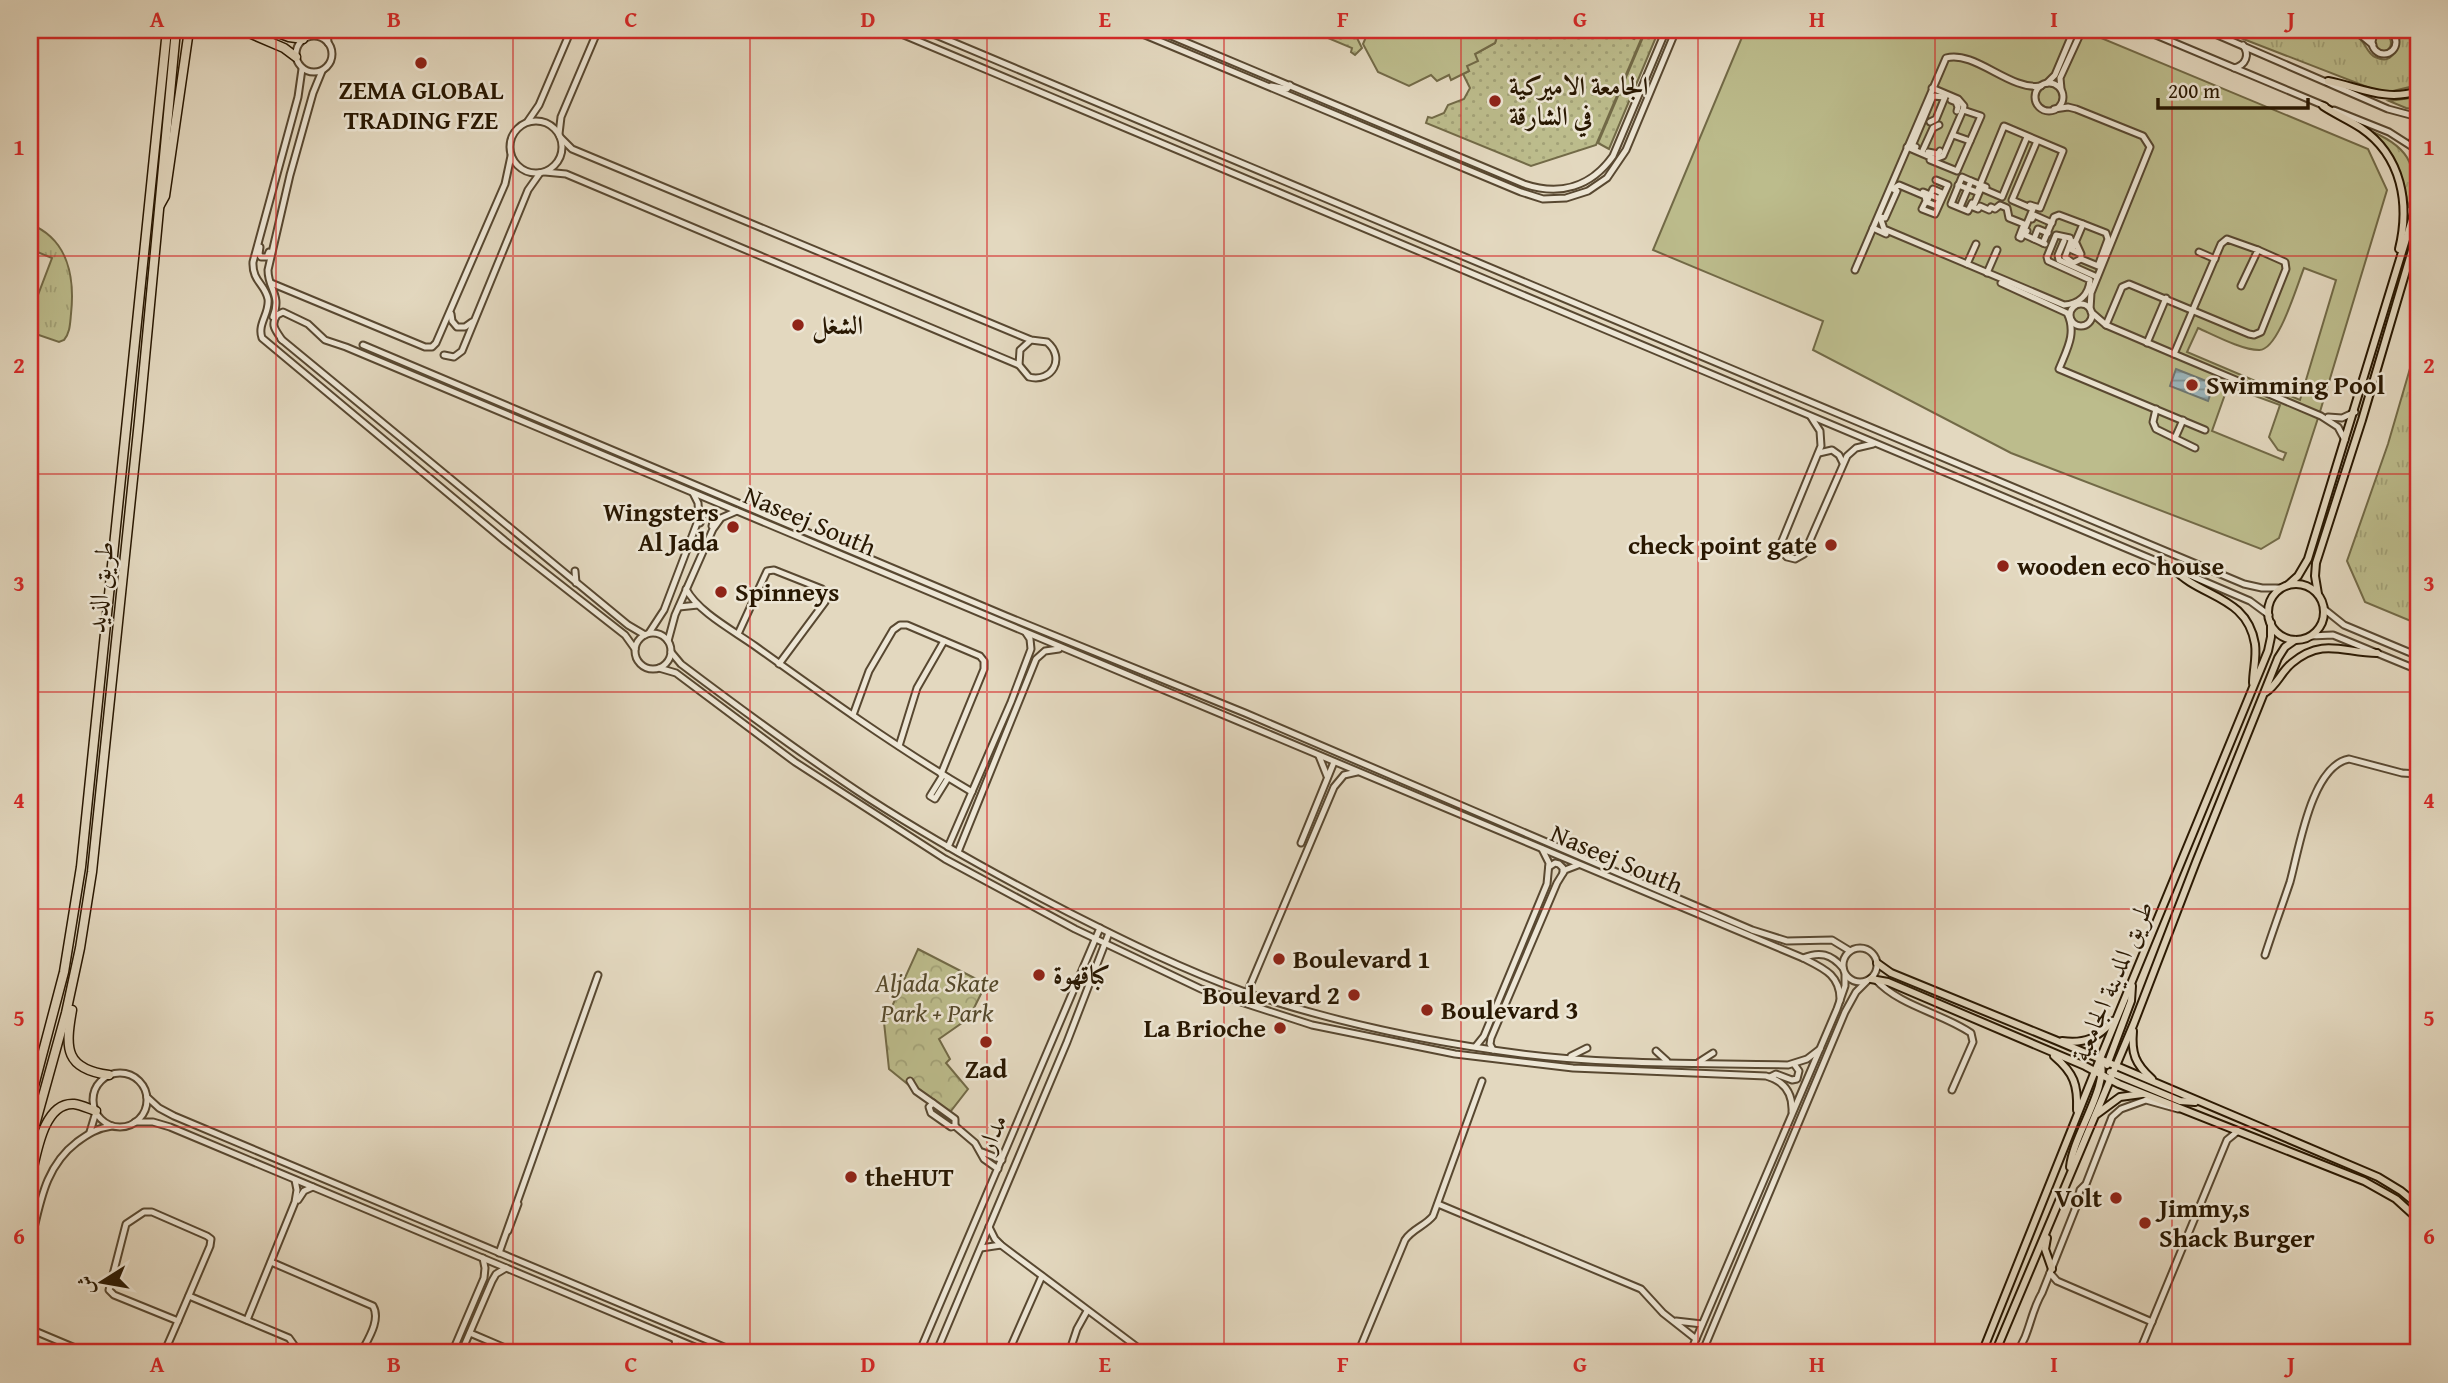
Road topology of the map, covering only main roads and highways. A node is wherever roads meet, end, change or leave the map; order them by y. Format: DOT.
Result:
graph roads {
  1 [pos="167,30"];
  2 [pos="176,30"];
  3 [pos="189,30"];
  4 [pos="242,30"];
  5 [pos="270,30"];
  6 [pos="306,38"];
  7 [pos="296,57"];
  8 [pos="2328,81"];
  9 [pos="2418,91"];
  10 [pos="2323,106"];
  11 [pos="2418,126"];
  12 [pos="2418,156"];
  13 [pos="2418,200"];
  14 [pos="158,208"];
  15 [pos="2418,230"];
  16 [pos="2418,244"];
  17 [pos="2395,275"];
  18 [pos="2403,279"];
  19 [pos="2173,568"];
  20 [pos="2285,586"];
  21 [pos="2318,594"];
  22 [pos="2271,623"];
  23 [pos="2295,640"];
  24 [pos="2377,653"];
  25 [pos="2253,686"];
  26 [pos="2264,693"];
  27 [pos="1877,963"];
  28 [pos="1871,980"];
  29 [pos="73,981"];
  30 [pos="2132,985"];
  31 [pos="2117,1017"];
  32 [pos="2134,1023"];
  33 [pos="2055,1040"];
  34 [pos="2048,1051"];
  35 [pos="2100,1059"];
  36 [pos="2106,1071"];
  37 [pos="109,1075"];
  38 [pos="2159,1085"];
  39 [pos="2145,1094"];
  40 [pos="30,1101"];
  41 [pos="2196,1101"];
  42 [pos="96,1112"];
  43 [pos="2077,1114"];
  44 [pos="2095,1116"];
  45 [pos="30,1143"];
  46 [pos="2070,1172"];
  47 [pos="30,1181"];
  48 [pos="2418,1205"];
  49 [pos="2418,1219"];
  50 [pos="2047,1228"];
  51 [pos="2051,1271"];
  52 [pos="1982,1353"];
  53 [pos="1995,1353"];
  1 -- 40 [label="highway, طريق الذيد"];
  2 -- 14 [label="highway, طريق الذيد"];
  3 -- 14 [label="highway"];
  4 -- 7 [label="highway"];
  5 -- 6 [label="highway"];
  8 -- 9 [label="main road"];
  10 -- 17 [label="main road"];
  11 -- 12 [label="main road"];
  13 -- 17 [label="main road"];
  14 -- 29 [label="highway, طريق الذيد"];
  15 -- 18 [label="main road"];
  16 -- 18 [label="main road"];
  17 -- 20 [label="main road"];
  18 -- 21 [label="main road"];
  19 -- 25 [label="main road"];
  20 -- 21 [label="main road"];
  20 -- 22 [label="main road"];
  21 -- 23 [label="main road"];
  22 -- 23 [label="main road"];
  22 -- 25 [label="main road, طريق المدينة الجامعية"];
  23 -- 26 [label="main road, طريق المدينة الجامعية"];
  24 -- 26 [label="main road"];
  25 -- 30 [label="main road, طريق المدينة الجامعية"];
  26 -- 32 [label="main road, طريق المدينة الجامعية"];
  27 -- 33 [label="main road"];
  28 -- 34 [label="main road"];
  29 -- 37 [label="highway"];
  29 -- 45 [label="highway, طريق الذيد"];
  30 -- 31 [label="main road, طريق المدينة الجامعية"];
  30 -- 36 [label="main road"];
  31 -- 33 [label="main road"];
  31 -- 35 [label="main road, طريق المدينة الجامعية"];
  32 -- 36 [label="main road, طريق المدينة الجامعية"];
  32 -- 38 [label="main road"];
  33 -- 35 [label="main road"];
  34 -- 36 [label="main road"];
  34 -- 43 [label="main road"];
  35 -- 36 [label="main road"];
  35 -- 36 [label="main road, طريق المدينة الجامعية"];
  36 -- 38 [label="main road"];
  36 -- 39 [label="main road"];
  36 -- 41 [label="main road"];
  36 -- 43 [label="main road, طريق المدينة الجامعية"];
  36 -- 44 [label="main road, طريق المدينة الجامعية"];
  36 -- 46 [label="main road"];
  38 -- 41 [label="main road"];
  39 -- 44 [label="main road"];
  39 -- 49 [label="main road"];
  41 -- 48 [label="main road"];
  42 -- 47 [label="highway"];
  43 -- 52 [label="main road, طريق المدينة الجامعية"];
  44 -- 46 [label="main road, طريق المدينة الجامعية"];
  46 -- 50 [label="main road, طريق المدينة الجامعية"];
  50 -- 51 [label="main road"];
  50 -- 53 [label="main road, طريق المدينة الجامعية"];
}
